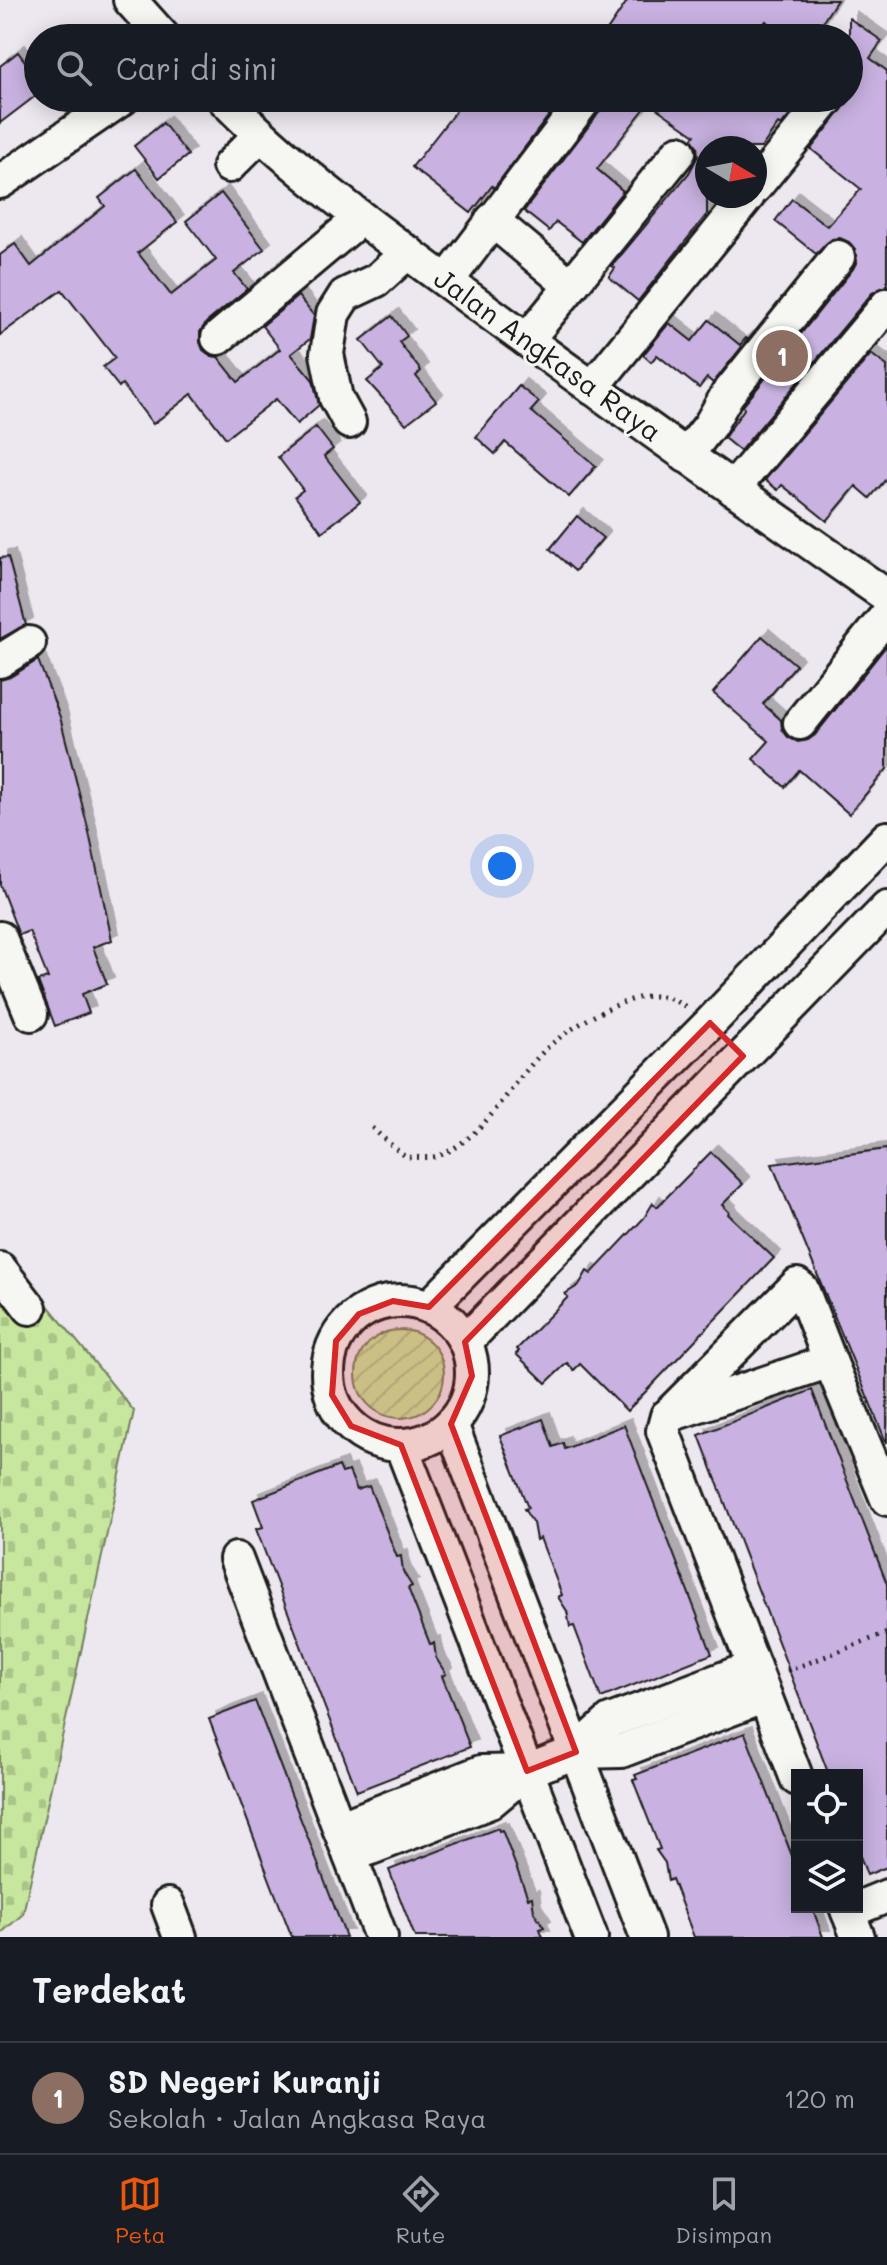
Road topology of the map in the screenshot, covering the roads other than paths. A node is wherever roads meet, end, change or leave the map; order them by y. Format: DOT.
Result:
graph roads {
  1 [pos="130,0"];
  2 [pos="151,24"];
  3 [pos="102,112"];
  4 [pos="237,112"];
  5 [pos="575,112"];
  6 [pos="817,112"];
  7 [pos="260,135"];
  8 [pos="679,152"];
  9 [pos="229,166"];
  10 [pos="767,172"];
  11 [pos="0,182"];
  12 [pos="738,208"];
  13 [pos="361,218"];
  14 [pos="492,220"];
  15 [pos="408,252"];
  16 [pos="838,257"];
  17 [pos="447,281"];
  18 [pos="571,286"];
  19 [pos="887,305"];
  20 [pos="218,338"];
  21 [pos="527,340"];
  22 [pos="592,388"];
  23 [pos="349,422"];
  24 [pos="686,456"];
  25 [pos="733,489"];
  26 [pos="887,596"];
  27 [pos="887,615"];
  28 [pos="29,643"];
  29 [pos="0,661"];
  30 [pos="800,723"];
  31 [pos="887,838"];
  32 [pos="887,908"];
  33 [pos="0,938"];
  34 [pos="31,1014"];
  35 [pos="710,1023"];
  36 [pos="743,1056"];
  37 [pos="0,1269"];
  38 [pos="429,1307"];
  39 [pos="30,1308"];
  40 [pos="465,1342"];
  41 [pos="830,1361"];
  42 [pos="667,1416"];
  43 [pos="451,1424"];
  44 [pos="401,1445"];
  45 [pos="887,1499"];
  46 [pos="236,1559"];
  47 [pos="759,1681"];
  48 [pos="576,1752"];
  49 [pos="793,1769"];
  50 [pos="527,1771"];
  51 [pos="345,1842"];
  52 [pos="887,1896"];
  53 [pos="168,1905"];
  54 [pos="850,1919"];
  55 [pos="180,1937"];
  56 [pos="381,1937"];
  57 [pos="591,1937"];
  58 [pos="647,1937"];
  1 -- 2 [label="street"];
  3 -- 11 [label="street"];
  4 -- 7 [label="street, Jalan Angkasa Raya"];
  5 -- 14 [label="street"];
  6 -- 10 [label="street"];
  7 -- 9 [label="street"];
  7 -- 13 [label="street, Jalan Angkasa Raya"];
  8 -- 18 [label="street"];
  12 -- 22 [label="street"];
  13 -- 15 [label="street, Jalan Angkasa Raya"];
  13 -- 20 [label="street"];
  14 -- 17 [label="street"];
  14 -- 18 [label="street"];
  15 -- 17 [label="street, Jalan Angkasa Raya"];
  15 -- 23 [label="street"];
  16 -- 24 [label="street"];
  17 -- 21 [label="street, Jalan Angkasa Raya"];
  18 -- 21 [label="street"];
  19 -- 25 [label="street"];
  21 -- 22 [label="street, Jalan Angkasa Raya"];
  22 -- 24 [label="street, Jalan Angkasa Raya"];
  24 -- 25 [label="street, Jalan Angkasa Raya"];
  25 -- 26 [label="street, Jalan Angkasa Raya"];
  27 -- 30 [label="street"];
  28 -- 29 [label="street"];
  31 -- 35 [label="street"];
  32 -- 36 [label="street"];
  33 -- 34 [label="street"];
  35 -- 36 [label="street"];
  35 -- 38 [label="street"];
  36 -- 40 [label="street"];
  37 -- 39 [label="street"];
  38 -- 40 [label="street"];
  38 -- 44 [label="street"];
  40 -- 43 [label="street"];
  41 -- 42 [label="street"];
  41 -- 42 [label="street"];
  41 -- 45 [label="street"];
  42 -- 47 [label="street"];
  43 -- 44 [label="street"];
  43 -- 48 [label="street"];
  44 -- 50 [label="street"];
  46 -- 51 [label="street"];
  47 -- 48 [label="street"];
  47 -- 49 [label="street"];
  48 -- 50 [label="street"];
  48 -- 58 [label="street"];
  50 -- 51 [label="street"];
  50 -- 57 [label="street"];
  51 -- 56 [label="street"];
  52 -- 54 [label="street"];
  53 -- 55 [label="street"];
}
